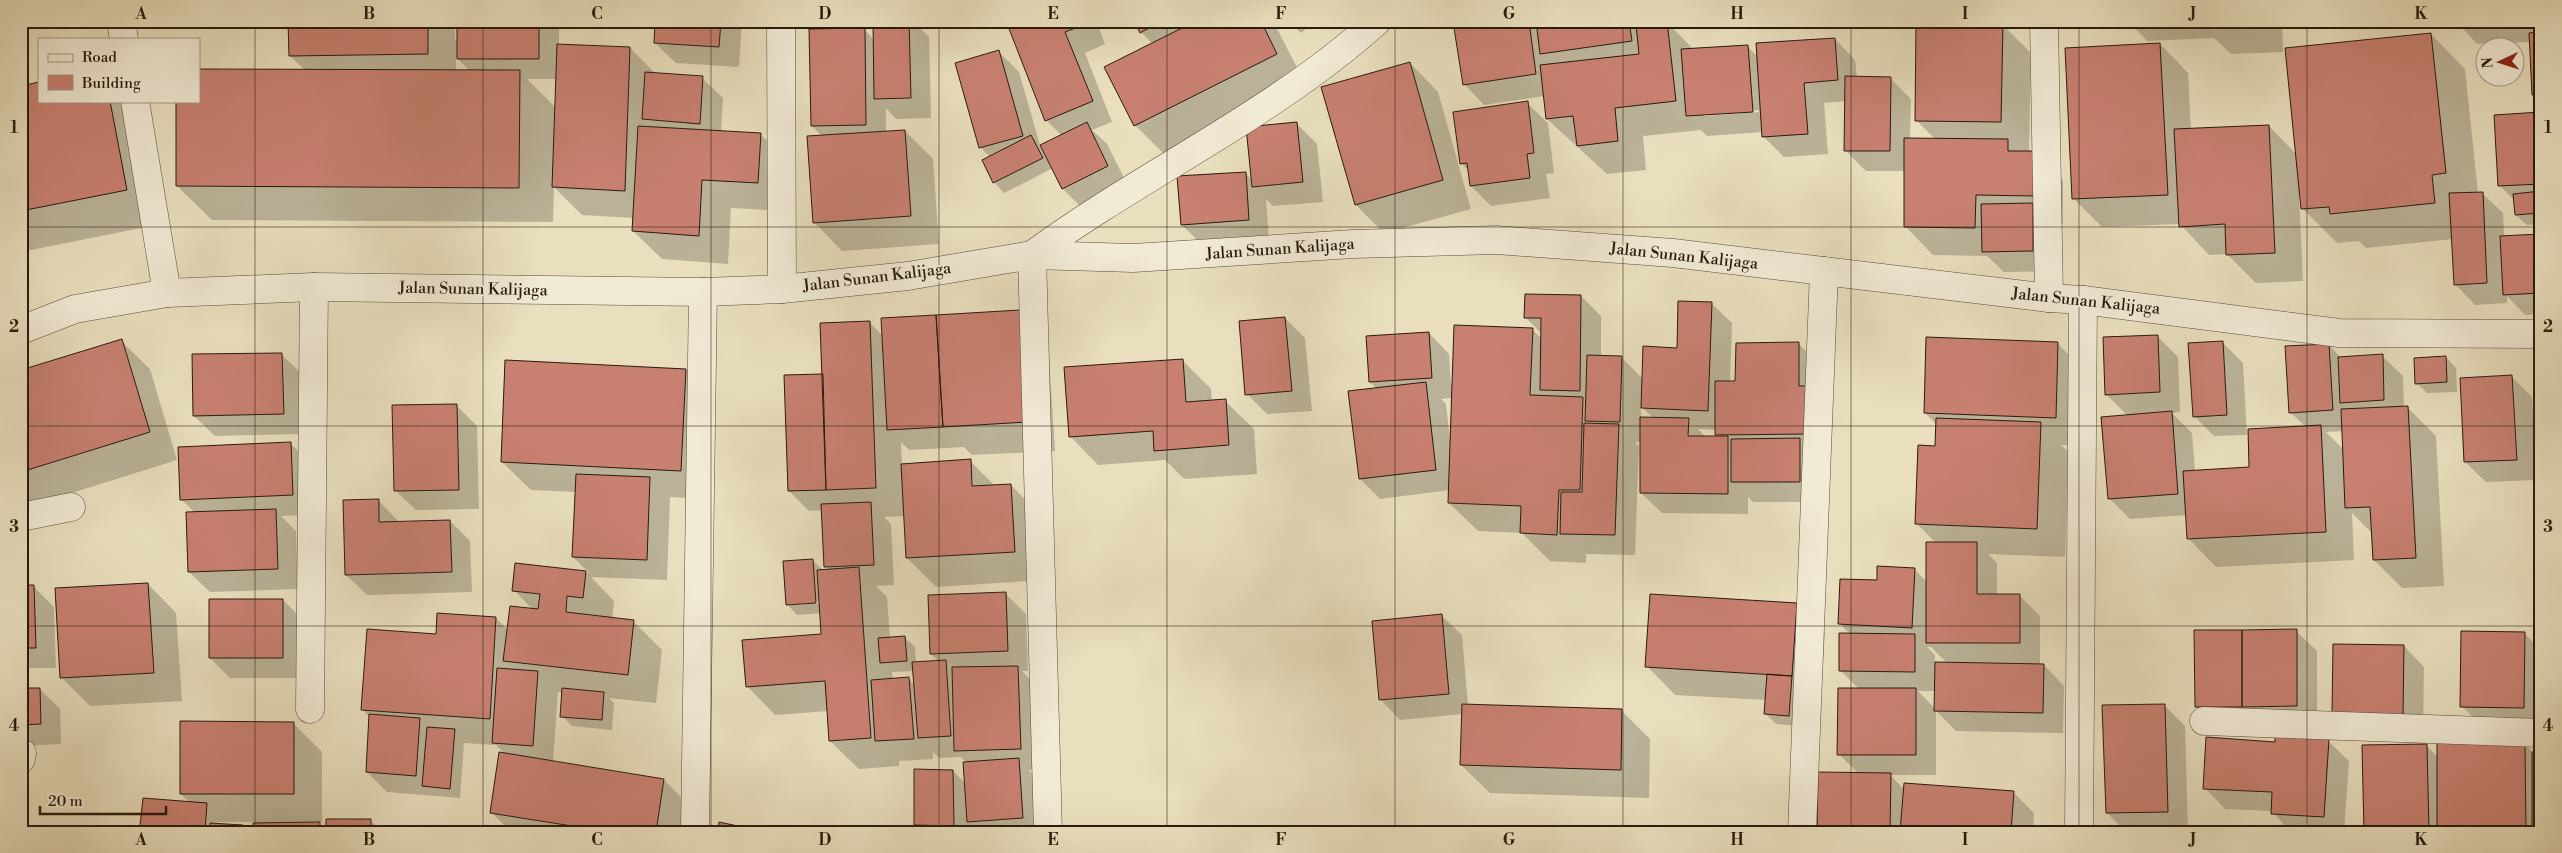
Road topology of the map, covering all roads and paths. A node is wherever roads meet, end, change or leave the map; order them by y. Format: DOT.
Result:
graph roads {
  1 [pos="121,21"];
  2 [pos="781,21"];
  3 [pos="1377,21"];
  4 [pos="2044,21"];
  5 [pos="124,38"];
  6 [pos="134,102"];
  7 [pos="1032,255"];
  8 [pos="1824,271"];
  9 [pos="314,287"];
  10 [pos="782,289"];
  11 [pos="703,292"];
  12 [pos="167,293"];
  13 [pos="2049,298"];
  14 [pos="2083,300"];
  15 [pos="21,330"];
  16 [pos="2541,334"];
  17 [pos="71,508"];
  18 [pos="21,517"];
  19 [pos="310,709"];
  20 [pos="2204,722"];
  21 [pos="2541,733"];
  22 [pos="695,832"];
  23 [pos="1048,832"];
  24 [pos="1802,832"];
  25 [pos="2079,832"];
  1 -- 5 [label="street"];
  2 -- 10 [label="street"];
  3 -- 7 [label="street"];
  4 -- 13 [label="street"];
  6 -- 12 [label="street"];
  7 -- 8 [label="street, Jalan Sunan Kalijaga"];
  7 -- 10 [label="street, Jalan Sunan Kalijaga"];
  7 -- 23 [label="street"];
  8 -- 13 [label="street, Jalan Sunan Kalijaga"];
  8 -- 24 [label="street"];
  9 -- 11 [label="street, Jalan Sunan Kalijaga"];
  9 -- 12 [label="street, Jalan Sunan Kalijaga"];
  9 -- 19 [label="street"];
  10 -- 11 [label="street, Jalan Sunan Kalijaga"];
  11 -- 22 [label="street"];
  12 -- 15 [label="street, Jalan Sunan Kalijaga"];
  13 -- 14 [label="street, Jalan Sunan Kalijaga"];
  14 -- 16 [label="street, Jalan Sunan Kalijaga"];
  14 -- 25 [label="street"];
  17 -- 18 [label="street"];
  20 -- 21 [label="street"];
}
